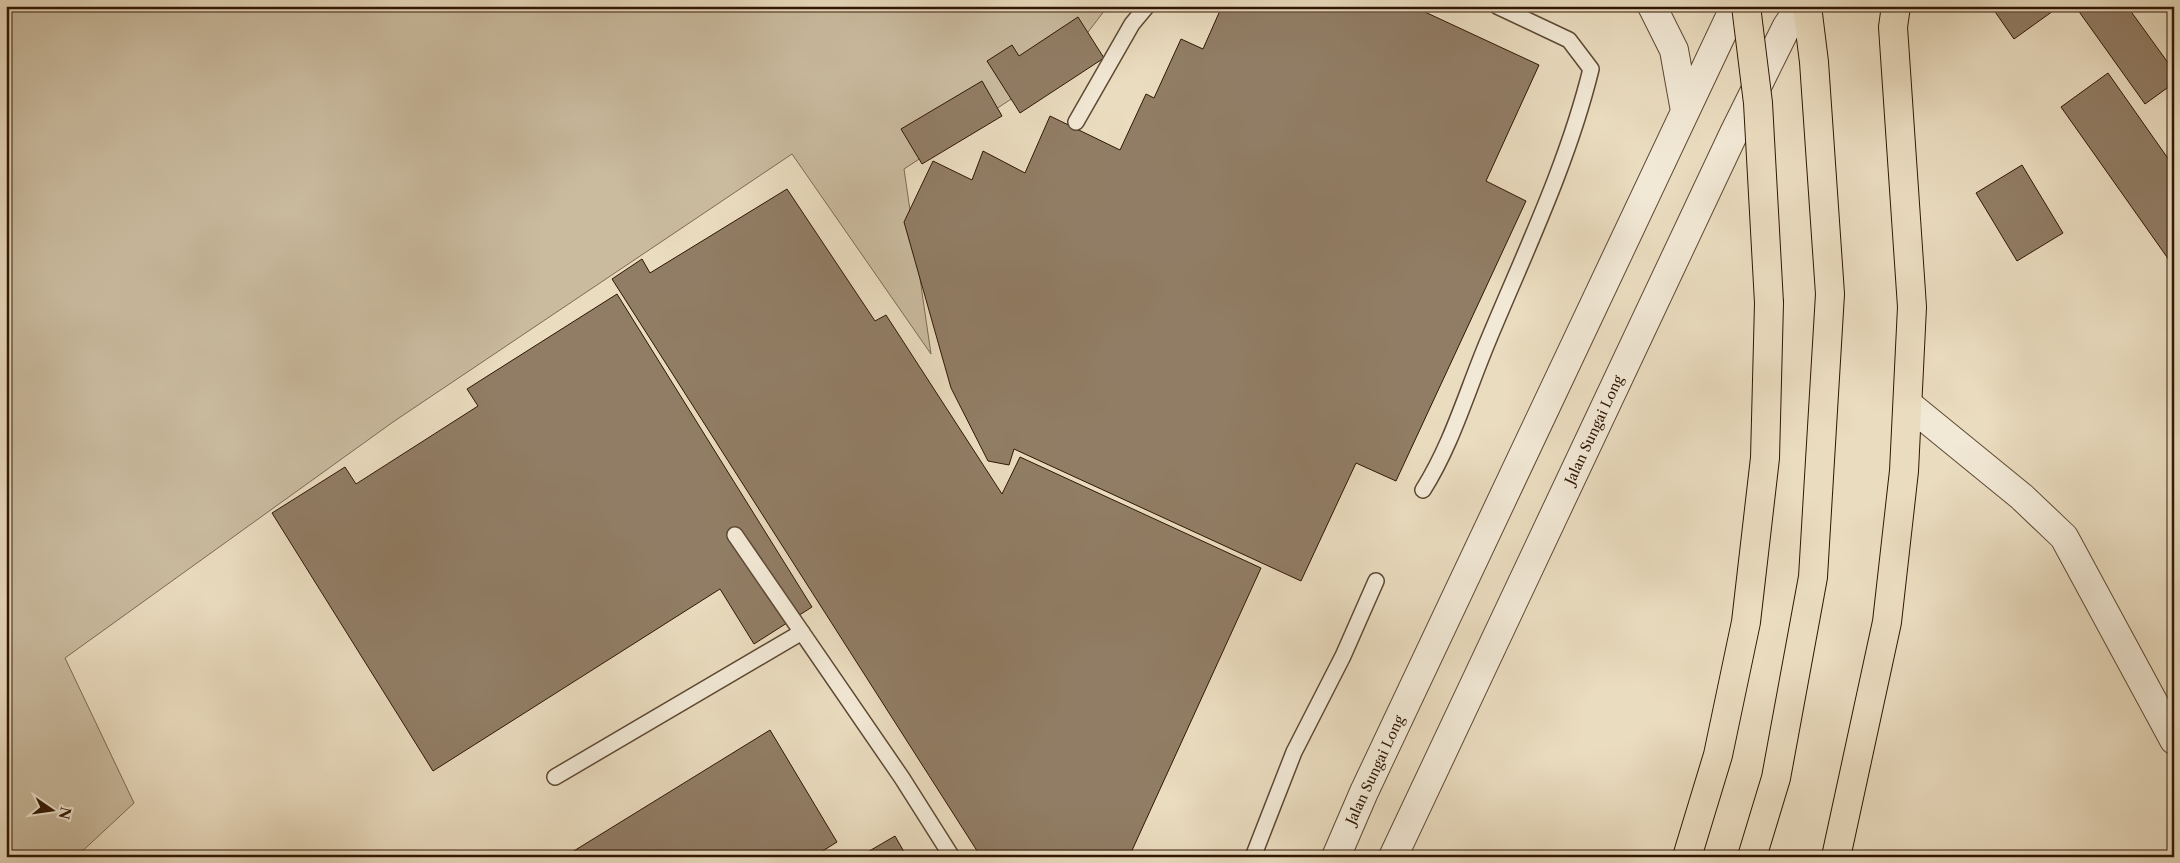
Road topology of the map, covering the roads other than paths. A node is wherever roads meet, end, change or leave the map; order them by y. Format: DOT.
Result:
graph roads {
  1 [pos="1147,6"];
  2 [pos="1497,6"];
  3 [pos="1652,6"];
  4 [pos="1735,6"];
  5 [pos="1746,6"];
  6 [pos="1801,6"];
  7 [pos="1807,6"];
  8 [pos="1896,6"];
  9 [pos="1685,111"];
  10 [pos="1076,122"];
  11 [pos="1908,404"];
  12 [pos="1424,490"];
  13 [pos="735,536"];
  14 [pos="1376,581"];
  15 [pos="802,632"];
  16 [pos="2174,740"];
  17 [pos="555,777"];
  18 [pos="952,857"];
  19 [pos="1253,857"];
  20 [pos="1336,857"];
  21 [pos="1393,857"];
  22 [pos="1687,857"];
  23 [pos="1752,857"];
  24 [pos="1836,857"];
  1 -- 10 [label="lane"];
  2 -- 12 [label="lane"];
  3 -- 9 [label="street"];
  4 -- 9 [label="street, Jalan Sungai Long"];
  5 -- 22 [label="highway, bridge"];
  6 -- 21 [label="street, Jalan Sungai Long"];
  7 -- 23 [label="highway"];
  8 -- 11 [label="highway"];
  9 -- 20 [label="street, Jalan Sungai Long"];
  11 -- 16 [label="street"];
  11 -- 24 [label="highway"];
  13 -- 15 [label="lane"];
  14 -- 19 [label="lane"];
  15 -- 17 [label="lane"];
  15 -- 18 [label="lane"];
}
